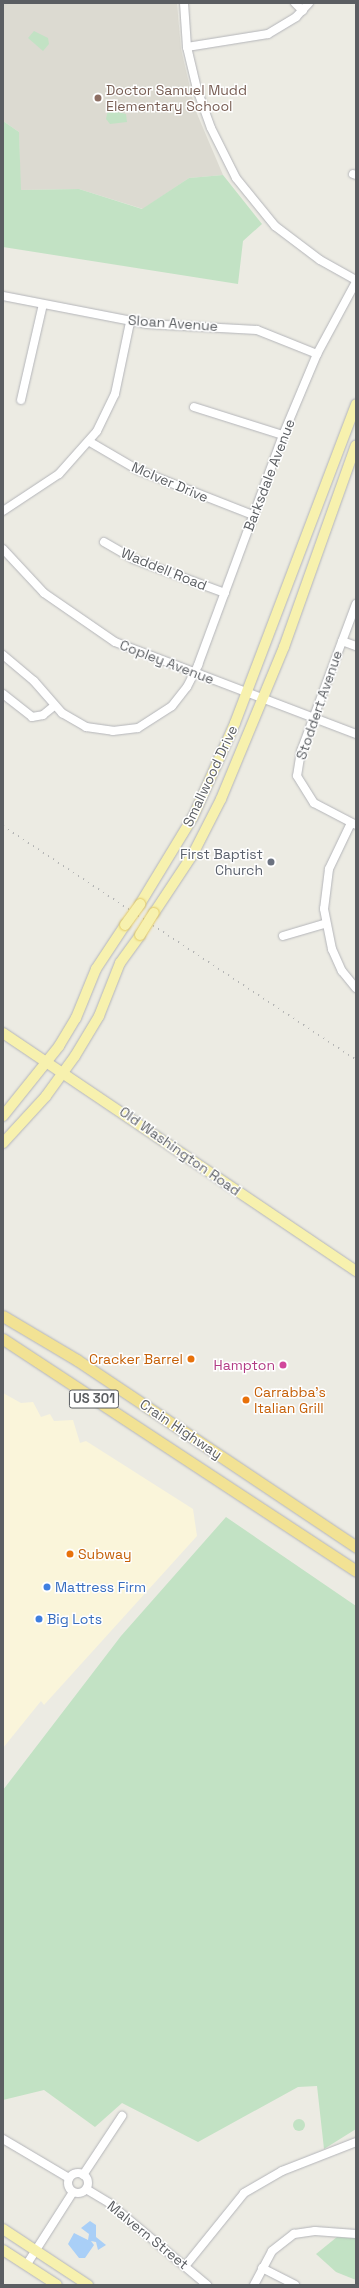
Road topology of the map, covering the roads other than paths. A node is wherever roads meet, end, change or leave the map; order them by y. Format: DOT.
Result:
graph roads {
  1 [pos="184,3"];
  2 [pos="295,3"];
  3 [pos="309,3"];
  4 [pos="303,11"];
  5 [pos="187,47"];
  6 [pos="356,281"];
  7 [pos="3,296"];
  8 [pos="43,304"];
  9 [pos="130,322"];
  10 [pos="317,354"];
  11 [pos="21,400"];
  12 [pos="356,404"];
  13 [pos="194,407"];
  14 [pos="283,435"];
  15 [pos="90,442"];
  16 [pos="356,445"];
  17 [pos="3,511"];
  18 [pos="253,515"];
  19 [pos="104,542"];
  20 [pos="3,549"];
  21 [pos="225,593"];
  22 [pos="356,604"];
  23 [pos="342,641"];
  24 [pos="356,646"];
  25 [pos="3,655"];
  26 [pos="194,673"];
  27 [pos="248,693"];
  28 [pos="3,694"];
  29 [pos="262,699"];
  30 [pos="54,706"];
  31 [pos="314,718"];
  32 [pos="356,734"];
  33 [pos="353,824"];
  34 [pos="324,924"];
  35 [pos="283,936"];
  36 [pos="356,988"];
  37 [pos="3,1033"];
  38 [pos="47,1062"];
  39 [pos="64,1071"];
  40 [pos="3,1116"];
  41 [pos="3,1144"];
  42 [pos="356,1271"];
  43 [pos="3,1316"];
  44 [pos="3,1340"];
  45 [pos="356,1547"];
  46 [pos="356,1571"];
  47 [pos="122,2116"];
  48 [pos="3,2139"];
  49 [pos="356,2142"];
  50 [pos="83,2175"];
  51 [pos="69,2178"];
  52 [pos="86,2189"];
  53 [pos="73,2192"];
  54 [pos="3,2229"];
  55 [pos="356,2234"];
  56 [pos="36,2249"];
  57 [pos="3,2250"];
  58 [pos="27,2264"];
  59 [pos="186,2265"];
  60 [pos="262,2268"];
  61 [pos="58,2285"];
  62 [pos="88,2285"];
  63 [pos="207,2285"];
  64 [pos="254,2285"];
  65 [pos="295,2285"];
  1 -- 5 [label="street"];
  2 -- 4 [label="street"];
  3 -- 4 [label="street"];
  4 -- 5 [label="street"];
  5 -- 6 [label="street"];
  6 -- 10 [label="street, Barksdale Avenue"];
  7 -- 8 [label="street, Sloan Avenue"];
  8 -- 9 [label="street, Sloan Avenue"];
  8 -- 11 [label="street"];
  9 -- 10 [label="street, Sloan Avenue"];
  9 -- 15 [label="street"];
  10 -- 14 [label="street, Barksdale Avenue"];
  12 -- 27 [label="main road, Smallwood Drive"];
  13 -- 14 [label="street"];
  14 -- 18 [label="street, Barksdale Avenue"];
  15 -- 17 [label="street"];
  15 -- 18 [label="street, McIver Drive"];
  16 -- 29 [label="main road, Smallwood Drive"];
  18 -- 21 [label="street, Barksdale Avenue"];
  19 -- 21 [label="street, Waddell Road"];
  20 -- 26 [label="street, Copley Avenue"];
  21 -- 26 [label="street, Barksdale Avenue"];
  22 -- 23 [label="street, Stoddert Avenue"];
  23 -- 24 [label="street"];
  23 -- 31 [label="street, Stoddert Avenue"];
  25 -- 30 [label="street, Barksdale Avenue"];
  26 -- 27 [label="street, Copley Avenue"];
  26 -- 30 [label="street, Barksdale Avenue"];
  27 -- 29 [label="street, Copley Avenue"];
  27 -- 38 [label="main road, Smallwood Drive, bridge"];
  28 -- 30 [label="street"];
  29 -- 31 [label="street, Copley Avenue"];
  29 -- 39 [label="main road, Smallwood Drive, bridge"];
  31 -- 32 [label="street, Copley Avenue"];
  31 -- 33 [label="street, Stoddert Avenue"];
  33 -- 34 [label="street"];
  34 -- 35 [label="street"];
  34 -- 36 [label="street"];
  37 -- 38 [label="main road, Old Washington Road"];
  38 -- 39 [label="main road, Old Washington Road"];
  38 -- 40 [label="main road, Smallwood Drive"];
  39 -- 41 [label="main road, Smallwood Drive"];
  39 -- 42 [label="main road, Old Washington Road"];
  43 -- 45 [label="highway, Crain Highway / US 301"];
  44 -- 46 [label="highway, Crain Highway / US 301"];
  47 -- 50 [label="street"];
  48 -- 51 [label="street"];
  49 -- 59 [label="street"];
  50 -- 51 [label="street"];
  50 -- 52 [label="street"];
  51 -- 53 [label="street"];
  52 -- 53 [label="street"];
  52 -- 59 [label="street, Malvern Street"];
  53 -- 56 [label="street"];
  54 -- 56 [label="main road"];
  55 -- 60 [label="street"];
  56 -- 58 [label="street"];
  56 -- 62 [label="main road"];
  57 -- 58 [label="main road"];
  58 -- 61 [label="main road"];
  59 -- 63 [label="street, Malvern Street"];
  60 -- 64 [label="street"];
  60 -- 65 [label="street"];
}
